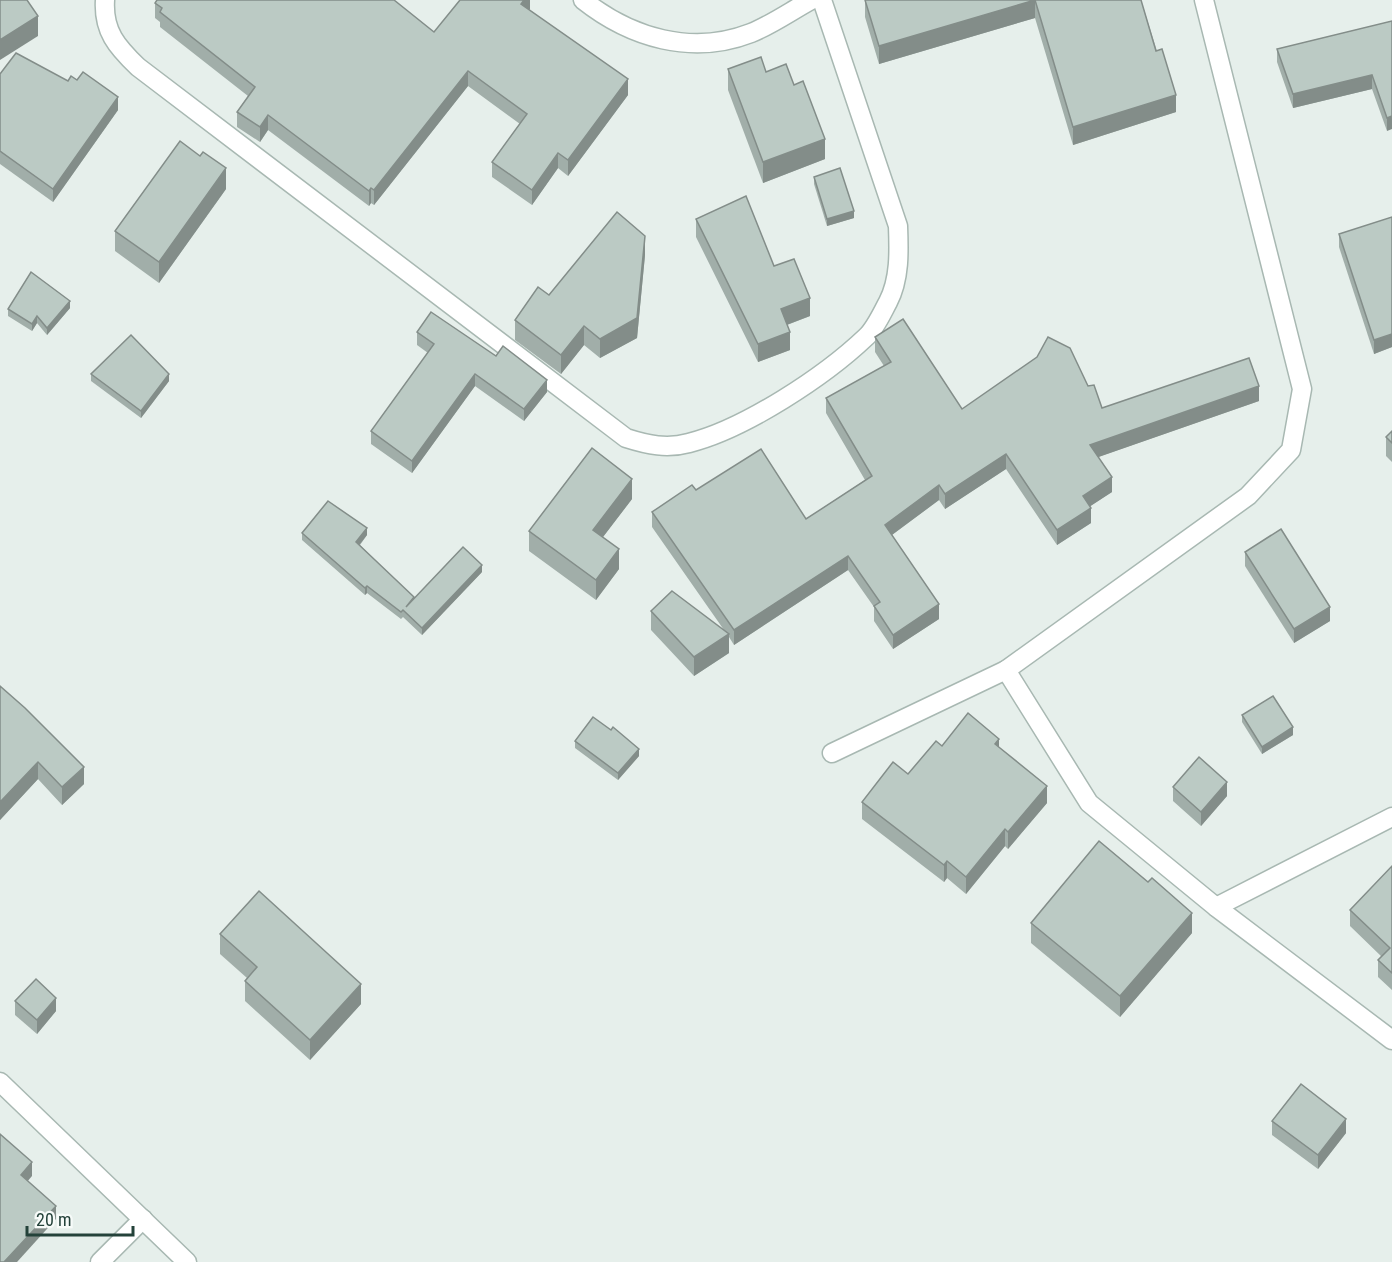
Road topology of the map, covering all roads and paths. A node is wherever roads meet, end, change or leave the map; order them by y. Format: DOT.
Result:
graph roads {
  1 [pos="105,0"];
  2 [pos="583,0"];
  3 [pos="811,0"];
  4 [pos="822,0"];
  5 [pos="1204,0"];
  6 [pos="1006,670"];
  7 [pos="832,753"];
  8 [pos="1392,817"];
  9 [pos="1216,908"];
  10 [pos="1392,1040"];
  11 [pos="0,1082"];
  12 [pos="143,1219"];
  13 [pos="100,1262"];
  14 [pos="187,1262"];
  1 -- 4 [label="street"];
  2 -- 3 [label="street"];
  5 -- 6 [label="street"];
  6 -- 7 [label="street"];
  6 -- 9 [label="street"];
  8 -- 9 [label="street"];
  9 -- 10 [label="street"];
  11 -- 12 [label="street"];
  12 -- 13 [label="street"];
  12 -- 14 [label="street"];
}
